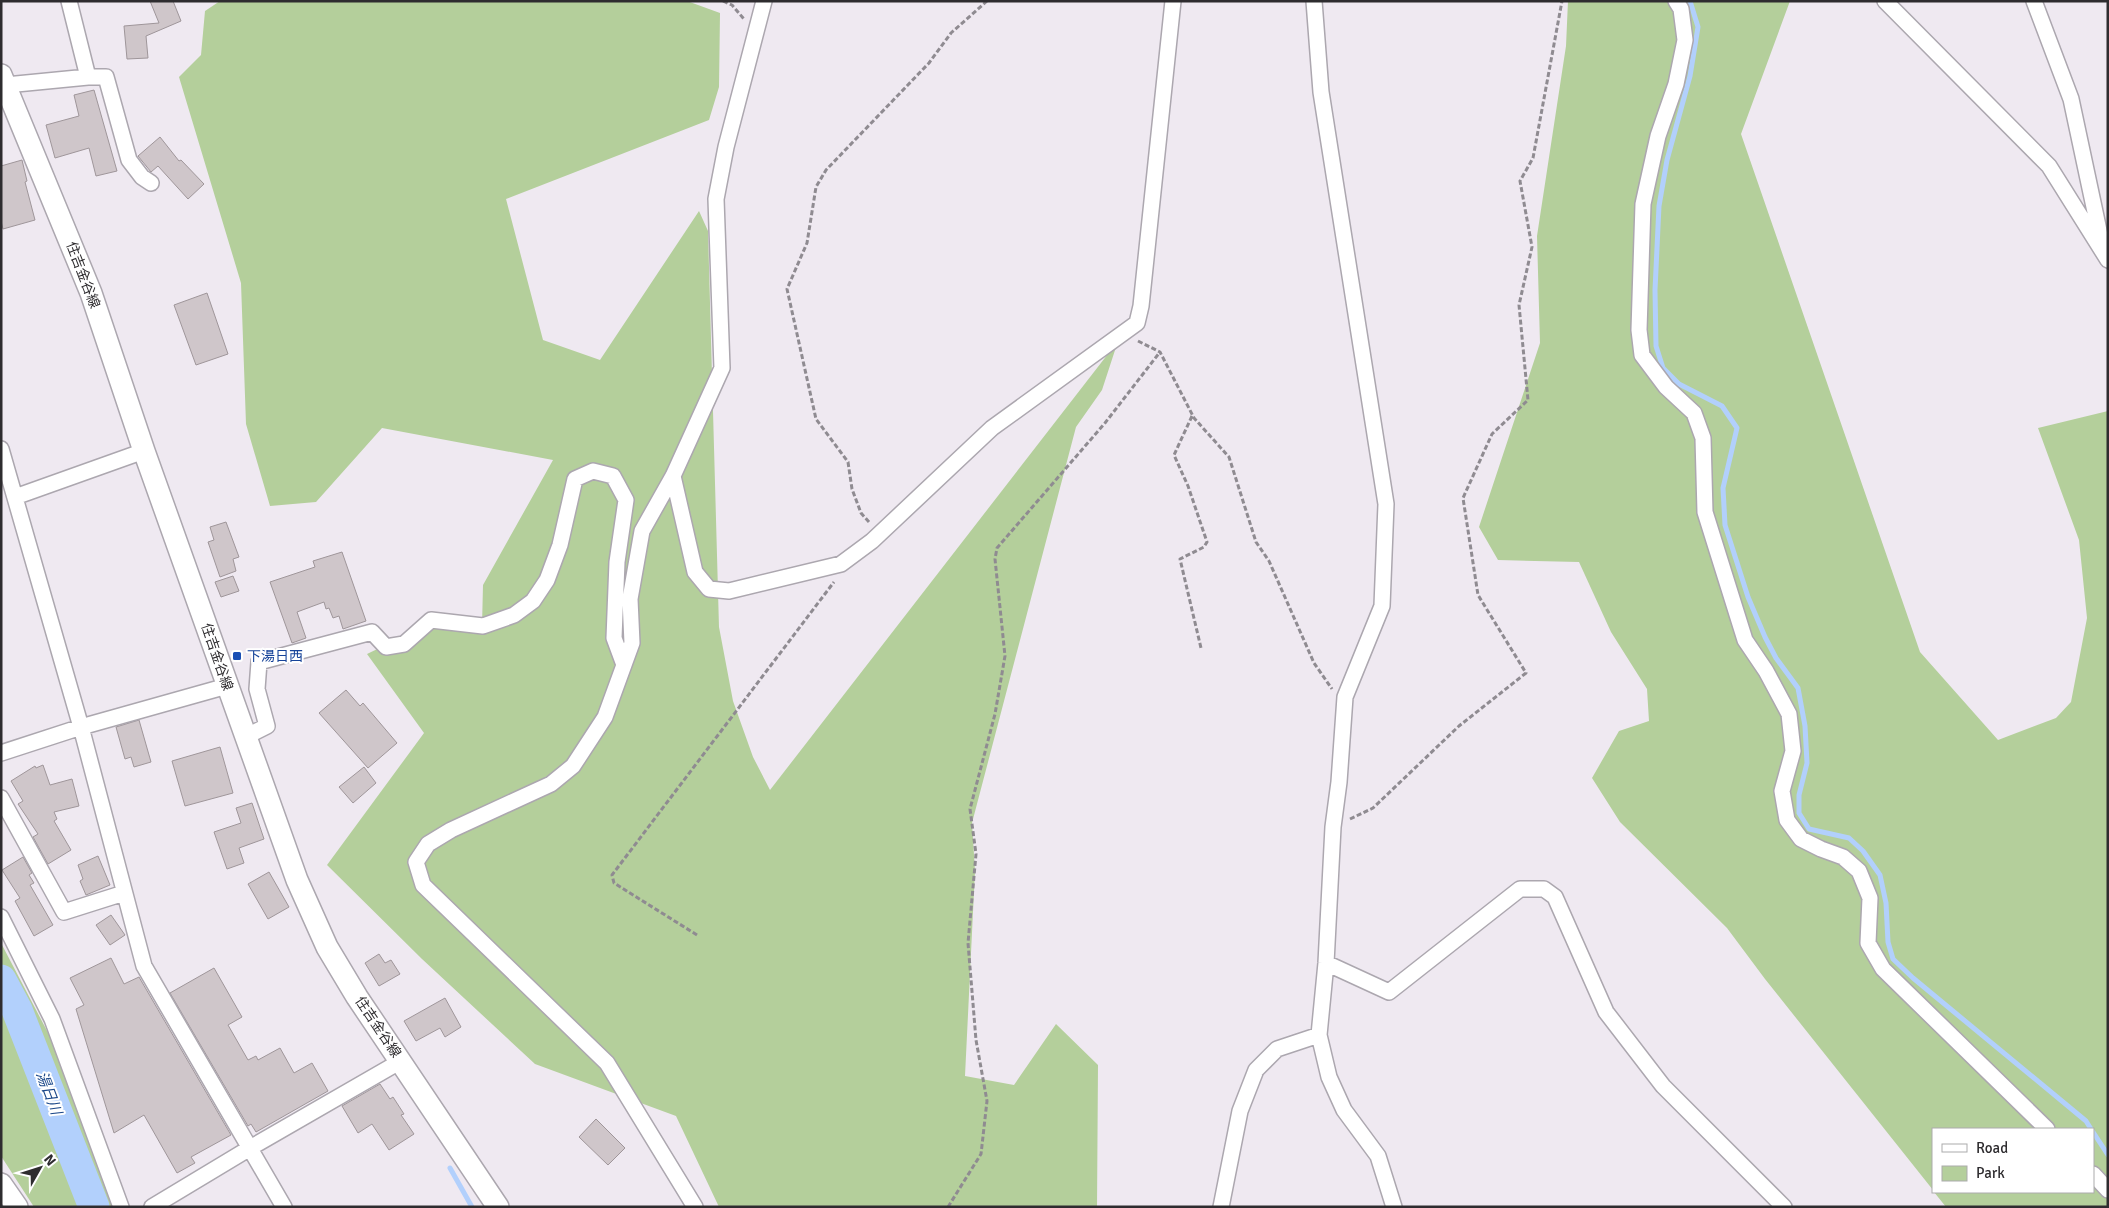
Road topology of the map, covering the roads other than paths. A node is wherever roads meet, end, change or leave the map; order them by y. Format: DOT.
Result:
graph roads {
  1 [pos="69,1"];
  2 [pos="764,1"];
  3 [pos="1173,1"];
  4 [pos="1314,1"];
  5 [pos="1676,1"];
  6 [pos="1885,1"];
  7 [pos="2034,1"];
  8 [pos="88,77"];
  9 [pos="4,80"];
  10 [pos="151,183"];
  11 [pos="2106,255"];
  12 [pos="1,449"];
  13 [pos="144,451"];
  14 [pos="673,476"];
  15 [pos="15,497"];
  16 [pos="624,665"];
  17 [pos="227,686"];
  18 [pos="81,727"];
  19 [pos="245,737"];
  20 [pos="1,753"];
  21 [pos="1,798"];
  22 [pos="124,893"];
  23 [pos="1,917"];
  24 [pos="1326,963"];
  25 [pos="1319,1035"];
  26 [pos="401,1061"];
  27 [pos="2046,1128"];
  28 [pos="250,1148"];
  29 [pos="2094,1175"];
  30 [pos="1,1184"];
  31 [pos="2108,1190"];
  32 [pos="17,1207"];
  33 [pos="121,1207"];
  34 [pos="152,1207"];
  35 [pos="284,1207"];
  36 [pos="498,1207"];
  37 [pos="696,1207"];
  38 [pos="1221,1207"];
  39 [pos="1394,1207"];
  40 [pos="1784,1207"];
  1 -- 8 [label="street"];
  2 -- 14 [label="street"];
  3 -- 14 [label="street"];
  4 -- 24 [label="street"];
  5 -- 27 [label="street"];
  6 -- 11 [label="street"];
  7 -- 11 [label="street"];
  8 -- 9 [label="street"];
  8 -- 10 [label="street"];
  9 -- 13 [label="main road, 住吉金谷線"];
  12 -- 15 [label="street"];
  13 -- 15 [label="street"];
  13 -- 17 [label="main road, 住吉金谷線"];
  14 -- 16 [label="street"];
  15 -- 18 [label="street"];
  16 -- 19 [label="street"];
  16 -- 37 [label="street"];
  17 -- 18 [label="street"];
  17 -- 19 [label="main road, 住吉金谷線"];
  18 -- 20 [label="street"];
  18 -- 22 [label="street"];
  19 -- 26 [label="main road, 住吉金谷線"];
  21 -- 22 [label="street"];
  22 -- 28 [label="street"];
  23 -- 33 [label="street"];
  24 -- 25 [label="street"];
  24 -- 40 [label="street"];
  25 -- 38 [label="street"];
  25 -- 39 [label="street"];
  26 -- 28 [label="street"];
  26 -- 36 [label="main road, 住吉金谷線"];
  28 -- 34 [label="street"];
  28 -- 35 [label="street"];
  29 -- 31 [label="street"];
  30 -- 32 [label="main road"];
}
